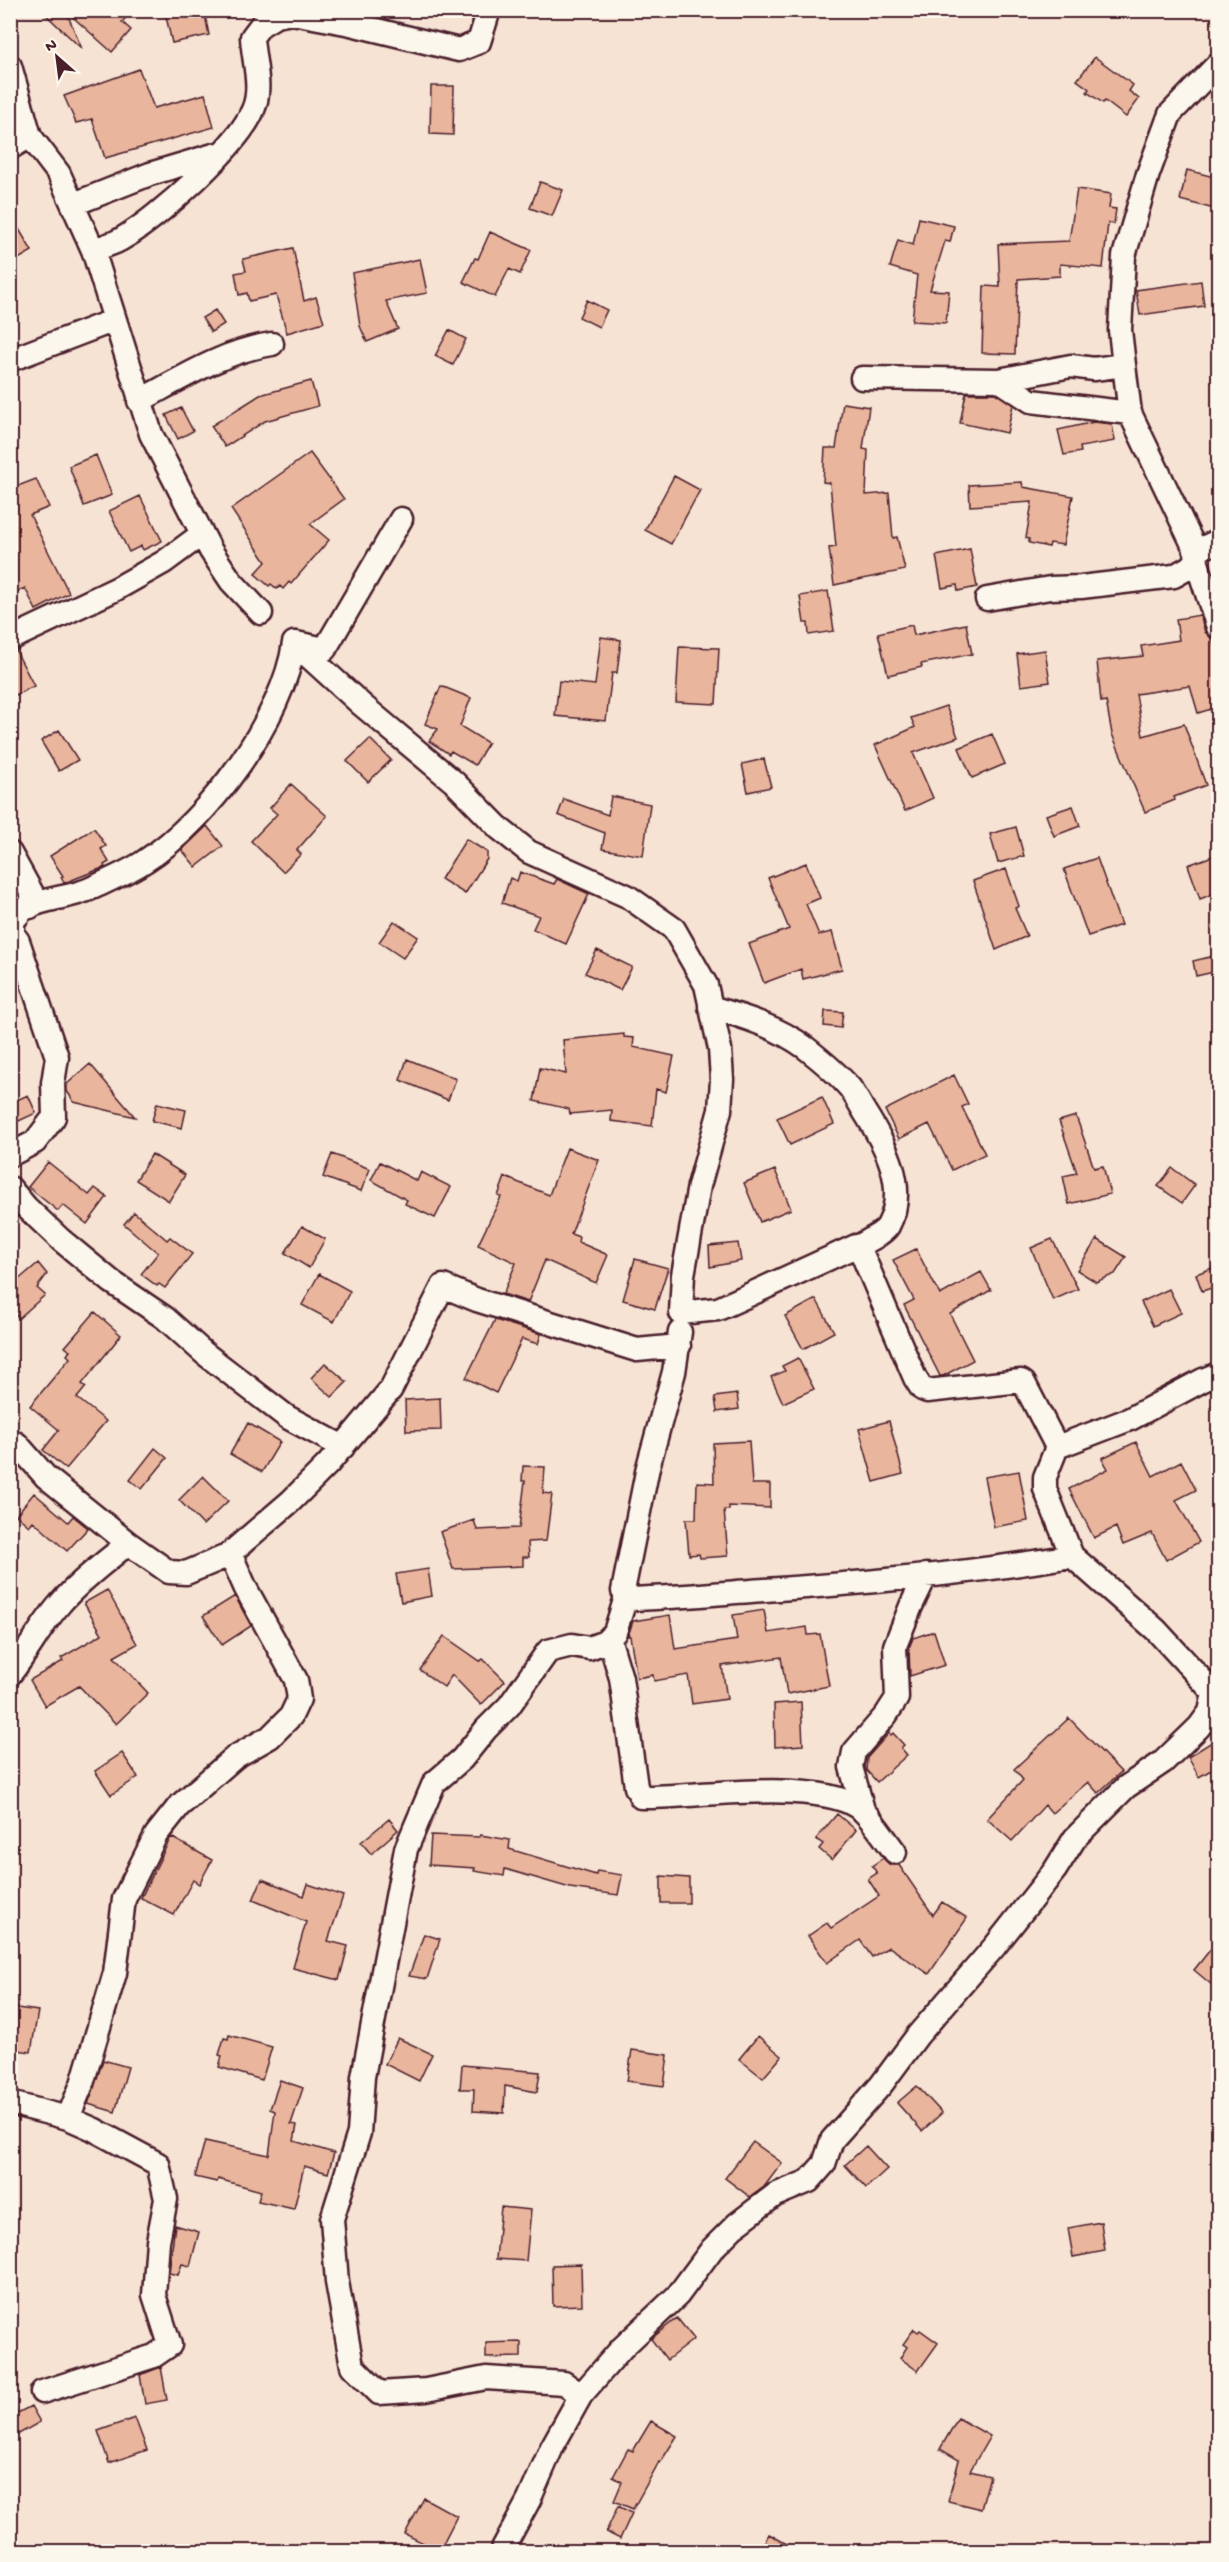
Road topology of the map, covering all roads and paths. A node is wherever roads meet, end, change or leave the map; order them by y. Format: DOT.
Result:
graph roads {
  1 [pos="489,10"];
  2 [pos="1218,64"];
  3 [pos="10,66"];
  4 [pos="30,136"];
  5 [pos="10,148"];
  6 [pos="222,153"];
  7 [pos="74,204"];
  8 [pos="93,250"];
  9 [pos="115,321"];
  10 [pos="272,344"];
  11 [pos="10,360"];
  12 [pos="1124,365"];
  13 [pos="862,378"];
  14 [pos="999,380"];
  15 [pos="140,401"];
  16 [pos="1130,413"];
  17 [pos="400,519"];
  18 [pos="202,534"];
  19 [pos="1218,541"];
  20 [pos="1196,557"];
  21 [pos="987,599"];
  22 [pos="261,613"];
  23 [pos="1218,627"];
  24 [pos="10,639"];
  25 [pos="294,643"];
  26 [pos="10,853"];
  27 [pos="30,906"];
  28 [pos="710,1007"];
  29 [pos="10,1155"];
  30 [pos="10,1188"];
  31 [pos="858,1247"];
  32 [pos="681,1313"];
  33 [pos="679,1346"];
  34 [pos="1218,1374"];
  35 [pos="10,1440"];
  36 [pos="342,1447"];
  37 [pos="1058,1447"];
  38 [pos="128,1543"];
  39 [pos="230,1553"];
  40 [pos="1072,1556"];
  41 [pos="926,1575"];
  42 [pos="626,1597"];
  43 [pos="609,1638"];
  44 [pos="10,1674"];
  45 [pos="1216,1695"];
  46 [pos="863,1810"];
  47 [pos="895,1852"];
  48 [pos="10,2103"];
  49 [pos="68,2118"];
  50 [pos="42,2392"];
  51 [pos="581,2395"];
  52 [pos="501,2552"];
  1 -- 6 [label="street"];
  2 -- 12 [label="street"];
  3 -- 4 [label="street"];
  4 -- 5 [label="street"];
  4 -- 7 [label="street"];
  6 -- 7 [label="street"];
  6 -- 8 [label="street"];
  7 -- 8 [label="street"];
  8 -- 9 [label="street"];
  9 -- 11 [label="street"];
  9 -- 15 [label="street"];
  10 -- 15 [label="street"];
  12 -- 14 [label="street"];
  12 -- 16 [label="street"];
  13 -- 14 [label="street"];
  14 -- 16 [label="street"];
  15 -- 18 [label="street"];
  16 -- 20 [label="street"];
  17 -- 25 [label="street"];
  18 -- 22 [label="street"];
  18 -- 24 [label="street"];
  19 -- 20 [label="street"];
  20 -- 21 [label="street"];
  20 -- 23 [label="street"];
  25 -- 27 [label="street"];
  25 -- 28 [label="street"];
  26 -- 27 [label="street"];
  27 -- 29 [label="street"];
  28 -- 31 [label="street"];
  28 -- 32 [label="street"];
  30 -- 36 [label="street"];
  31 -- 32 [label="street"];
  31 -- 37 [label="street"];
  32 -- 33 [label="street"];
  33 -- 36 [label="street"];
  33 -- 42 [label="street"];
  34 -- 37 [label="street"];
  35 -- 38 [label="street"];
  36 -- 39 [label="street"];
  37 -- 40 [label="street"];
  38 -- 39 [label="street"];
  38 -- 44 [label="street"];
  39 -- 49 [label="street"];
  40 -- 41 [label="street"];
  40 -- 45 [label="street"];
  41 -- 42 [label="street"];
  41 -- 46 [label="street"];
  42 -- 43 [label="street"];
  43 -- 46 [label="street"];
  43 -- 51 [label="street"];
  45 -- 51 [label="street"];
  46 -- 47 [label="street"];
  48 -- 49 [label="street"];
  49 -- 50 [label="street"];
  51 -- 52 [label="street"];
}
